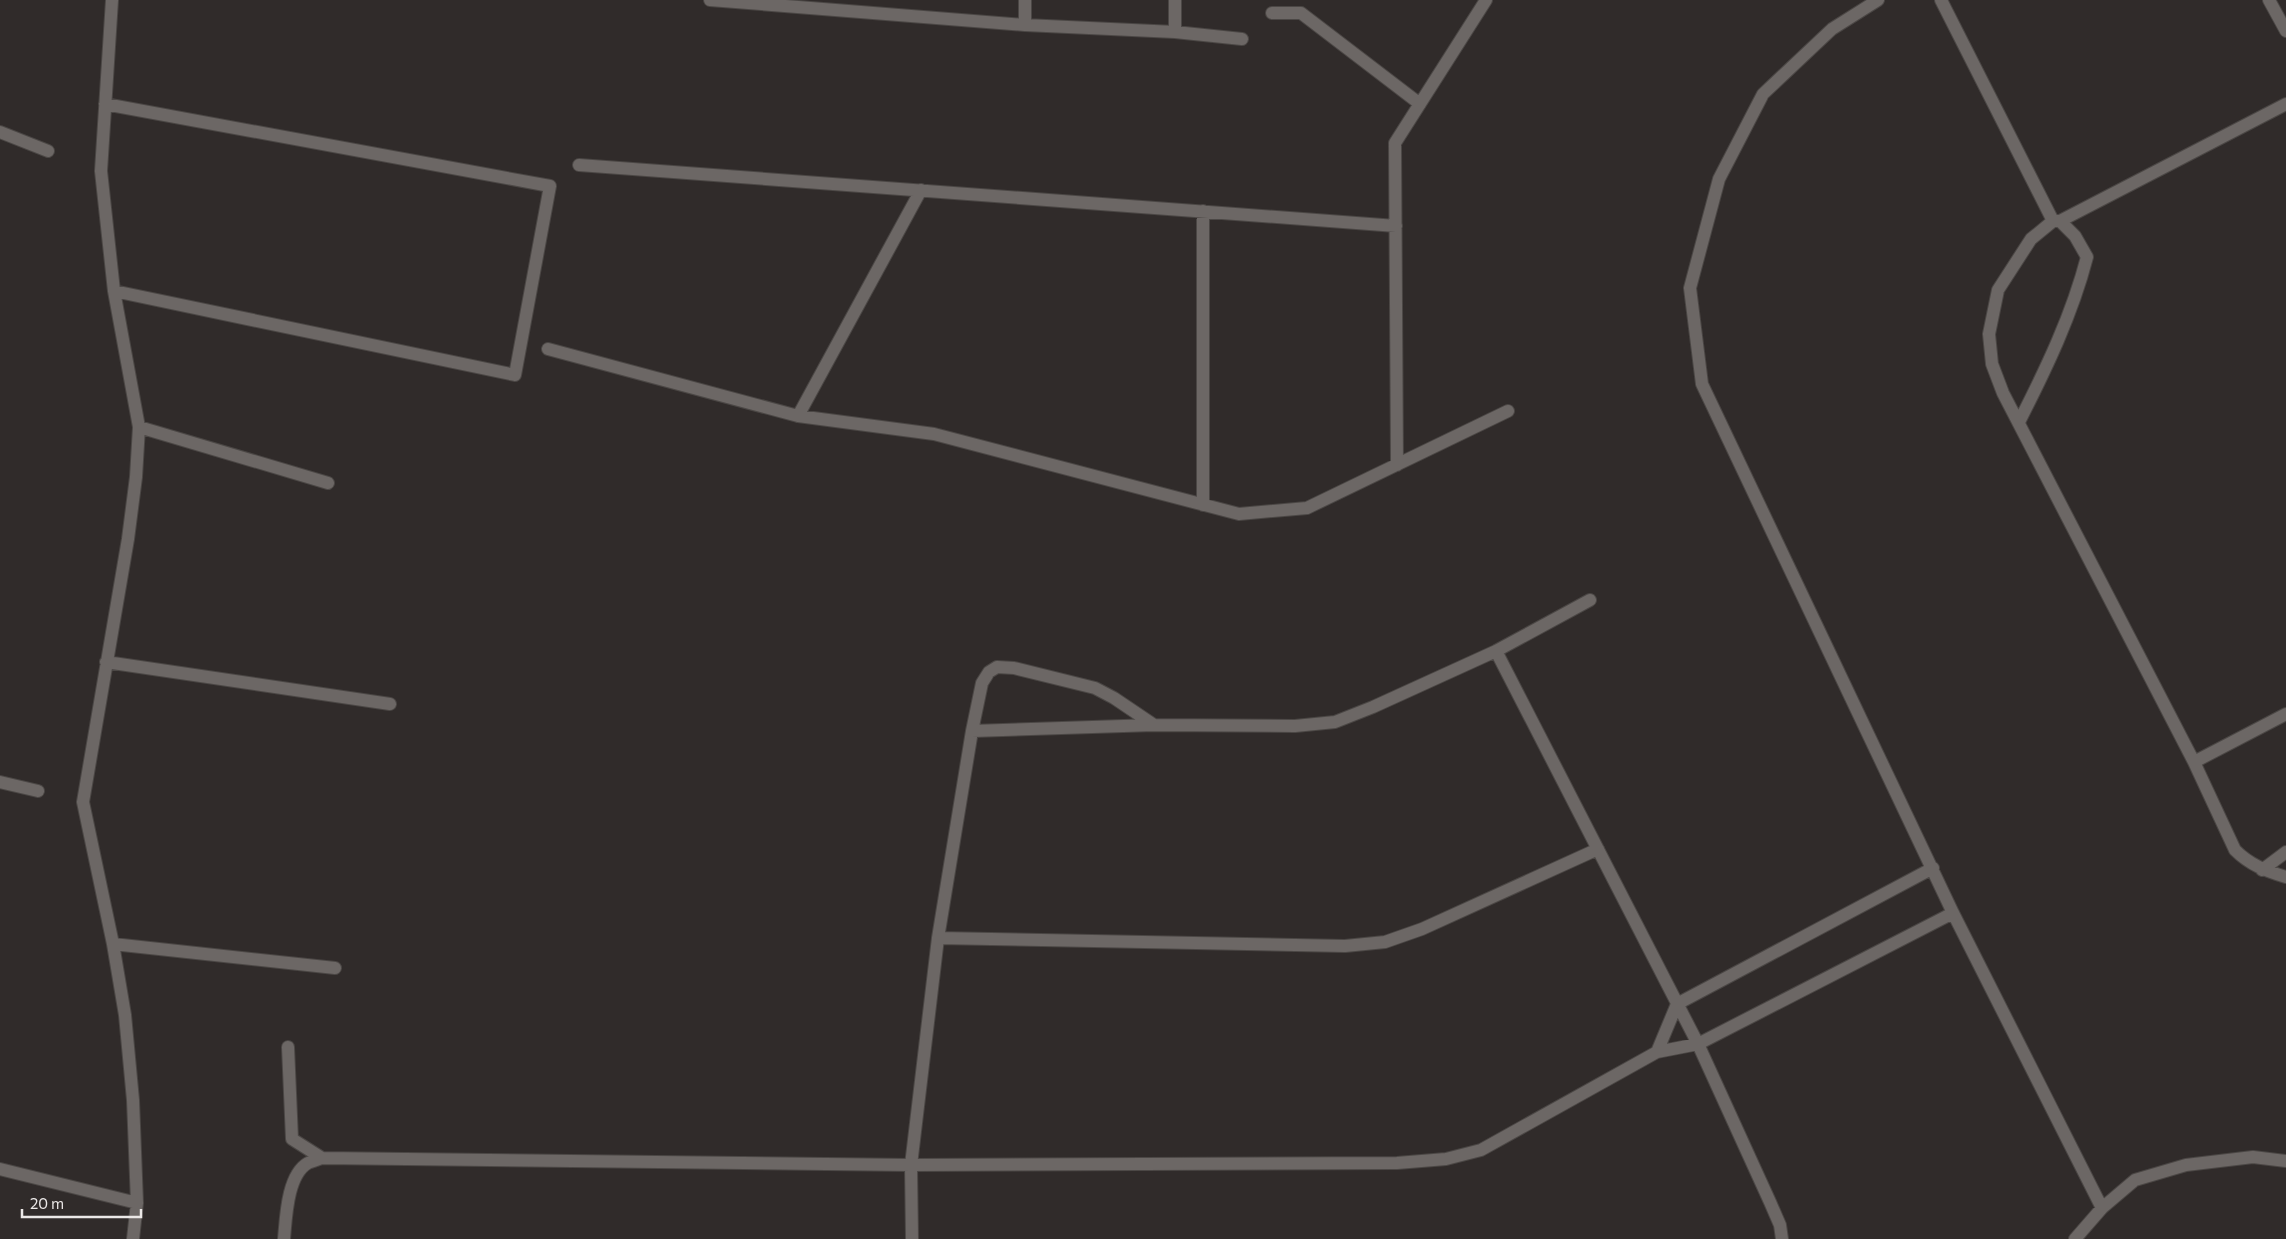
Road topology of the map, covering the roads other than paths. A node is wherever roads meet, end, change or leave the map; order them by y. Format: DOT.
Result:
graph roads {
  1 [pos="112,0"];
  2 [pos="710,0"];
  3 [pos="1025,0"];
  4 [pos="1175,0"];
  5 [pos="1486,0"];
  6 [pos="1878,0"];
  7 [pos="1941,0"];
  8 [pos="2269,0"];
  9 [pos="1272,13"];
  10 [pos="1025,25"];
  11 [pos="2286,31"];
  12 [pos="1175,32"];
  13 [pos="1242,39"];
  14 [pos="105,104"];
  15 [pos="1420,104"];
  16 [pos="2286,104"];
  17 [pos="0,132"];
  18 [pos="48,151"];
  19 [pos="579,165"];
  20 [pos="921,190"];
  21 [pos="1203,211"];
  22 [pos="2056,221"];
  23 [pos="1396,226"];
  24 [pos="114,291"];
  25 [pos="548,349"];
  26 [pos="1508,411"];
  27 [pos="798,416"];
  28 [pos="2019,422"];
  29 [pos="139,427"];
  30 [pos="1397,465"];
  31 [pos="328,483"];
  32 [pos="1203,505"];
  33 [pos="1590,600"];
  34 [pos="1496,651"];
  35 [pos="106,662"];
  36 [pos="390,704"];
  37 [pos="2286,714"];
  38 [pos="1154,725"];
  39 [pos="972,731"];
  40 [pos="2194,762"];
  41 [pos="0,782"];
  42 [pos="38,791"];
  43 [pos="1598,849"];
  44 [pos="2286,852"];
  45 [pos="1933,868"];
  46 [pos="2262,870"];
  47 [pos="2286,876"];
  48 [pos="1953,913"];
  49 [pos="938,938"];
  50 [pos="114,944"];
  51 [pos="335,968"];
  52 [pos="1678,1004"];
  53 [pos="1698,1044"];
  54 [pos="288,1047"];
  55 [pos="1657,1052"];
  56 [pos="322,1158"];
  57 [pos="2286,1160"];
  58 [pos="911,1165"];
  59 [pos="0,1169"];
  60 [pos="137,1203"];
  61 [pos="2102,1208"];
  62 [pos="132,1239"];
  63 [pos="284,1239"];
  64 [pos="912,1239"];
  65 [pos="1782,1239"];
  66 [pos="2075,1239"];
  1 -- 14 [label="street"];
  2 -- 10 [label="street"];
  3 -- 10 [label="street"];
  4 -- 12 [label="street"];
  5 -- 15 [label="street"];
  6 -- 45 [label="street"];
  7 -- 22 [label="street"];
  8 -- 11 [label="street"];
  9 -- 15 [label="street"];
  10 -- 12 [label="street"];
  12 -- 13 [label="street"];
  14 -- 24 [label="street"];
  14 -- 24 [label="street"];
  15 -- 23 [label="street"];
  16 -- 22 [label="street"];
  17 -- 18 [label="street"];
  19 -- 20 [label="street"];
  20 -- 21 [label="street"];
  20 -- 27 [label="street"];
  21 -- 23 [label="street"];
  21 -- 32 [label="street"];
  22 -- 28 [label="street"];
  22 -- 28 [label="street"];
  23 -- 30 [label="street"];
  24 -- 29 [label="street"];
  25 -- 27 [label="street"];
  26 -- 30 [label="street"];
  27 -- 32 [label="street"];
  28 -- 40 [label="street"];
  29 -- 31 [label="street"];
  29 -- 35 [label="street"];
  30 -- 32 [label="street"];
  33 -- 34 [label="street"];
  34 -- 38 [label="street"];
  34 -- 43 [label="street"];
  35 -- 36 [label="street"];
  35 -- 50 [label="street"];
  37 -- 40 [label="street"];
  38 -- 39 [label="street"];
  38 -- 39 [label="street"];
  39 -- 49 [label="street"];
  40 -- 46 [label="street"];
  41 -- 42 [label="street"];
  43 -- 49 [label="street"];
  43 -- 52 [label="street"];
  44 -- 46 [label="street"];
  45 -- 48 [label="street"];
  45 -- 52 [label="street"];
  46 -- 47 [label="street"];
  48 -- 53 [label="street"];
  48 -- 61 [label="street"];
  49 -- 58 [label="street"];
  50 -- 51 [label="street"];
  50 -- 60 [label="street"];
  52 -- 53 [label="street"];
  52 -- 55 [label="street"];
  53 -- 55 [label="street"];
  53 -- 65 [label="street"];
  54 -- 56 [label="street"];
  55 -- 58 [label="street"];
  56 -- 58 [label="street"];
  56 -- 63 [label="street"];
  57 -- 61 [label="street"];
  58 -- 64 [label="street"];
  59 -- 60 [label="street"];
  60 -- 62 [label="street"];
  61 -- 66 [label="street"];
}
